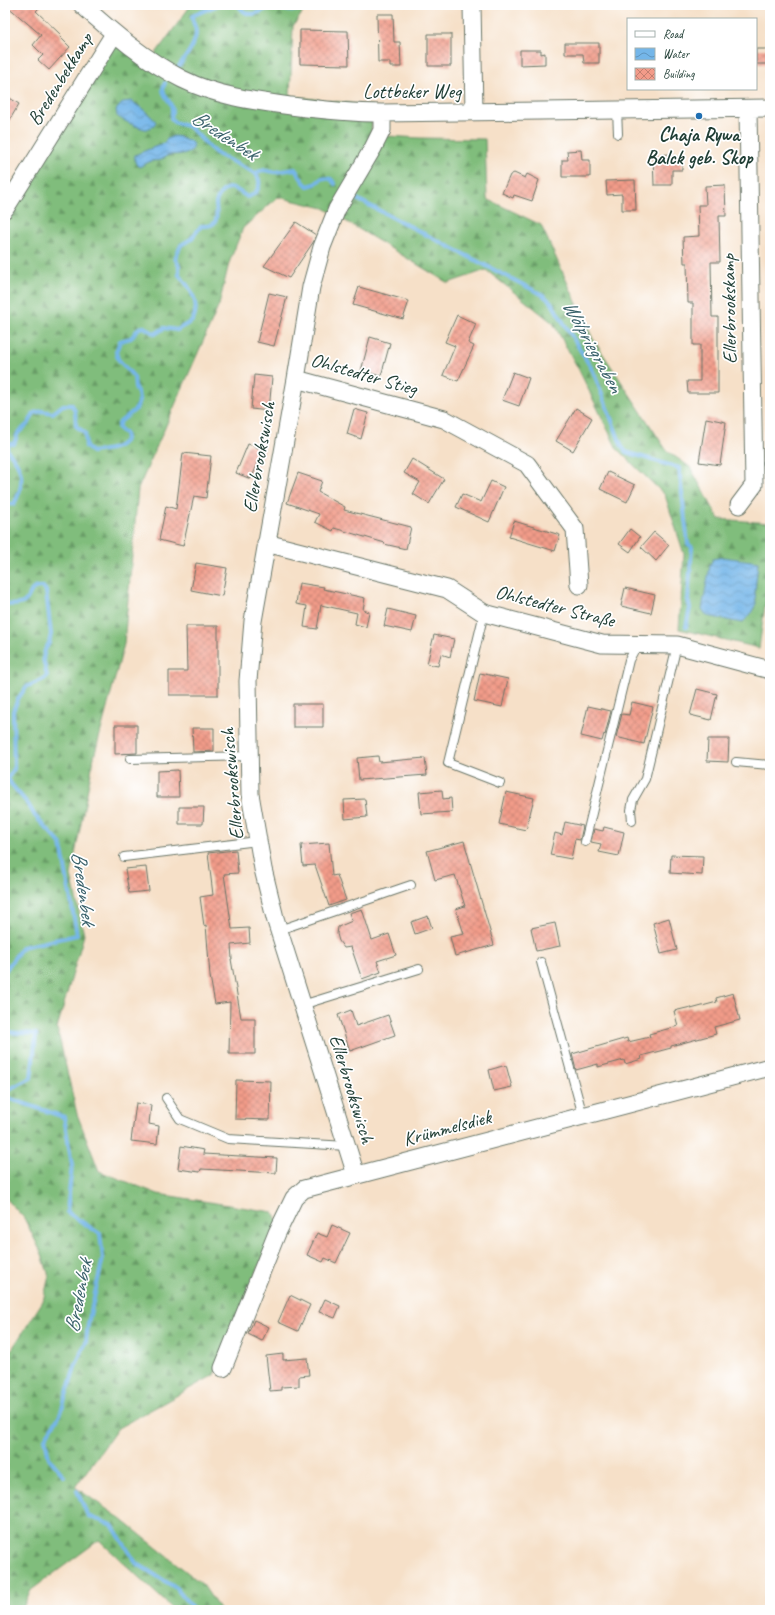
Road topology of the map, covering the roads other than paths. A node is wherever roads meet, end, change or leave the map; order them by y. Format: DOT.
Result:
graph roads {
  1 [pos="82,5"];
  2 [pos="472,5"];
  3 [pos="114,34"];
  4 [pos="770,108"];
  5 [pos="748,109"];
  6 [pos="617,110"];
  7 [pos="474,112"];
  8 [pos="382,113"];
  9 [pos="618,134"];
  10 [pos="5,209"];
  11 [pos="296,379"];
  12 [pos="739,505"];
  13 [pos="266,543"];
  14 [pos="579,585"];
  15 [pos="484,613"];
  16 [pos="638,645"];
  17 [pos="677,645"];
  18 [pos="770,670"];
  19 [pos="248,756"];
  20 [pos="130,759"];
  21 [pos="736,762"];
  22 [pos="770,766"];
  23 [pos="500,783"];
  24 [pos="632,822"];
  25 [pos="258,841"];
  26 [pos="585,842"];
  27 [pos="124,857"];
  28 [pos="411,885"];
  29 [pos="279,930"];
  30 [pos="541,962"];
  31 [pos="419,969"];
  32 [pos="302,1005"];
  33 [pos="770,1067"];
  34 [pos="166,1098"];
  35 [pos="583,1116"];
  36 [pos="346,1146"];
  37 [pos="356,1175"];
  38 [pos="223,1368"];
  1 -- 3 [label="street, Lottbeker Weg"];
  2 -- 7 [label="street"];
  3 -- 8 [label="street, Lottbeker Weg"];
  3 -- 10 [label="street, Bredenbekkamp"];
  4 -- 5 [label="street, Lottbeker Weg"];
  5 -- 6 [label="street, Lottbeker Weg"];
  5 -- 12 [label="street, Ellerbrookskamp"];
  6 -- 7 [label="street, Lottbeker Weg"];
  6 -- 9 [label="lane"];
  7 -- 8 [label="street, Lottbeker Weg"];
  8 -- 11 [label="street, Ohlstedter Stieg"];
  11 -- 13 [label="street, Ellerbrookswisch"];
  11 -- 14 [label="street, Ohlstedter Stieg"];
  13 -- 15 [label="street, Ohlstedter Straße"];
  13 -- 19 [label="street, Ellerbrookswisch"];
  15 -- 16 [label="street, Ohlstedter Straße"];
  15 -- 23 [label="lane"];
  16 -- 17 [label="street, Ohlstedter Straße"];
  16 -- 26 [label="lane"];
  17 -- 18 [label="street, Ohlstedter Straße"];
  17 -- 24 [label="lane"];
  19 -- 20 [label="lane"];
  19 -- 25 [label="street, Ellerbrookswisch"];
  21 -- 22 [label="lane"];
  25 -- 27 [label="lane"];
  25 -- 29 [label="street, Ellerbrookswisch"];
  28 -- 29 [label="lane"];
  29 -- 32 [label="street, Ellerbrookswisch"];
  30 -- 35 [label="lane"];
  31 -- 32 [label="lane"];
  32 -- 36 [label="street, Ellerbrookswisch"];
  33 -- 35 [label="street, Krümmelsdiek"];
  34 -- 36 [label="lane"];
  35 -- 37 [label="street, Krümmelsdiek"];
  36 -- 37 [label="street, Ellerbrookswisch"];
  37 -- 38 [label="street, Krümmelsdiek"];
}
